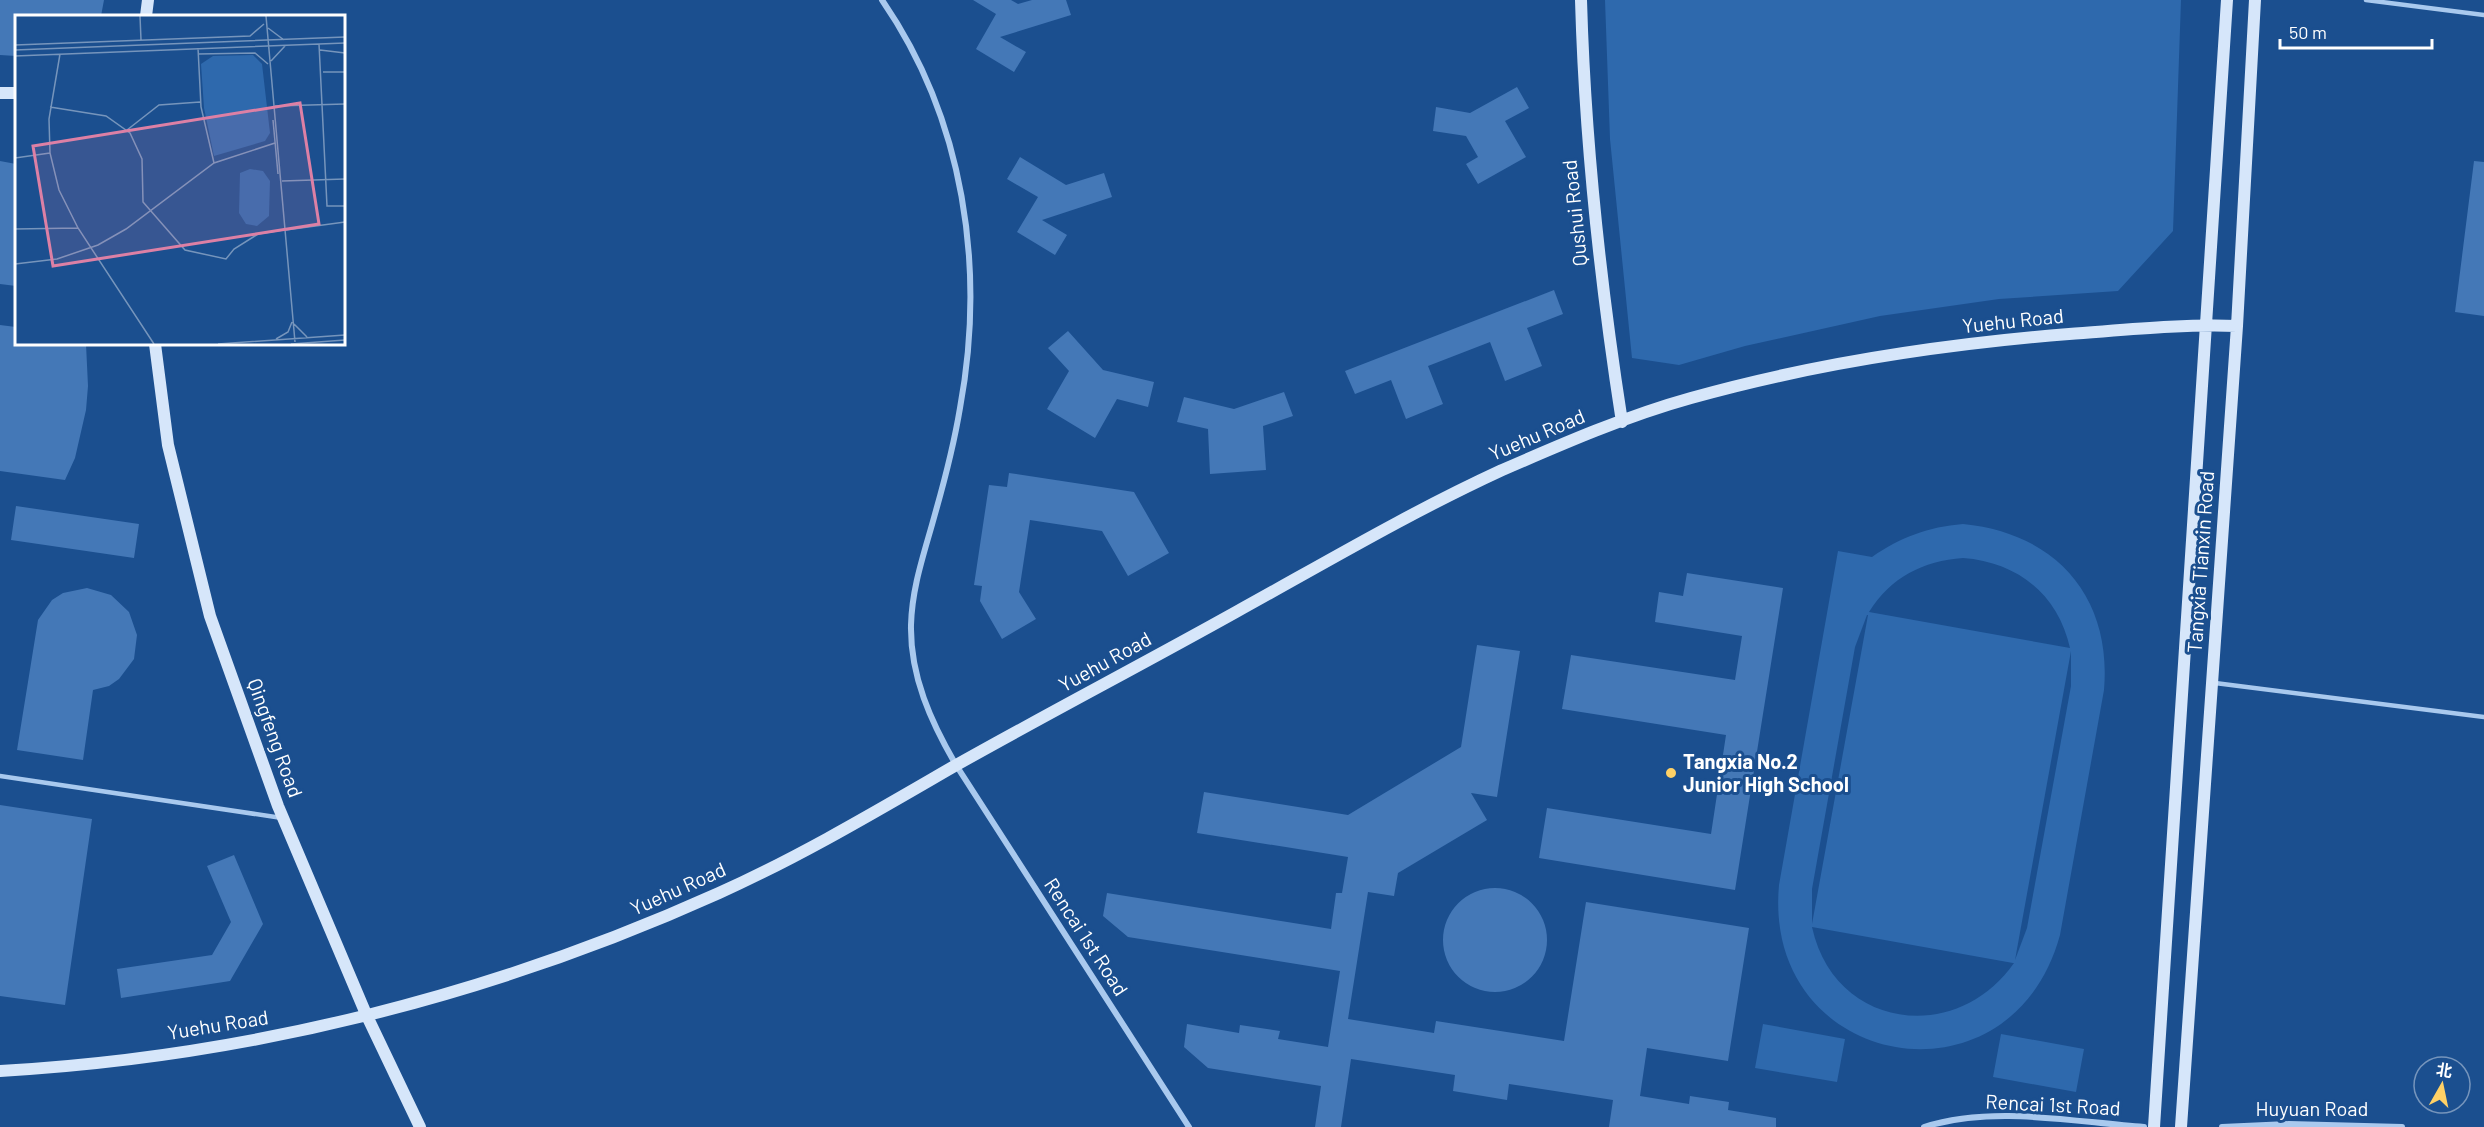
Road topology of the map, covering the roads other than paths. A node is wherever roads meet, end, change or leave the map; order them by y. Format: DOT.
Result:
graph roads {
  1 [pos="148,0"];
  2 [pos="882,0"];
  3 [pos="1581,0"];
  4 [pos="2227,0"];
  5 [pos="2255,0"];
  6 [pos="2366,0"];
  7 [pos="146,15"];
  8 [pos="2484,15"];
  9 [pos="2207,325"];
  10 [pos="2237,326"];
  11 [pos="155,345"];
  12 [pos="1622,422"];
  13 [pos="2212,683"];
  14 [pos="2484,717"];
  15 [pos="956,765"];
  16 [pos="0,776"];
  17 [pos="283,818"];
  18 [pos="366,1014"];
  19 [pos="0,1071"];
  20 [pos="420,1127"];
  21 [pos="1189,1127"];
  22 [pos="1924,1127"];
  23 [pos="2144,1127"];
  24 [pos="2154,1127"];
  25 [pos="2181,1127"];
  26 [pos="2222,1127"];
  27 [pos="2402,1127"];
  1 -- 7 [label="street"];
  2 -- 15 [label="street, Rencai 1st Road"];
  3 -- 12 [label="street, Qushui Road"];
  4 -- 9 [label="street, Tangxia Tianxin Road"];
  5 -- 10 [label="street, Tangxia Tianxin Road"];
  6 -- 8 [label="lane"];
  9 -- 10 [label="street, Yuehu Road"];
  9 -- 12 [label="street, Yuehu Road"];
  9 -- 24 [label="street, Tangxia Tianxin Road"];
  10 -- 13 [label="street, Tangxia Tianxin Road"];
  11 -- 17 [label="street, Qingfeng Road"];
  12 -- 15 [label="street, Yuehu Road"];
  13 -- 14 [label="lane"];
  13 -- 25 [label="street, Tangxia Tianxin Road"];
  15 -- 18 [label="street, Yuehu Road"];
  15 -- 21 [label="street, Rencai 1st Road"];
  16 -- 17 [label="lane"];
  17 -- 18 [label="street, Qingfeng Road"];
  18 -- 19 [label="street, Yuehu Road"];
  18 -- 20 [label="street, Qingfeng Road"];
  22 -- 23 [label="street, Rencai 1st Road"];
  26 -- 27 [label="street, Huyuan Road"];
}
